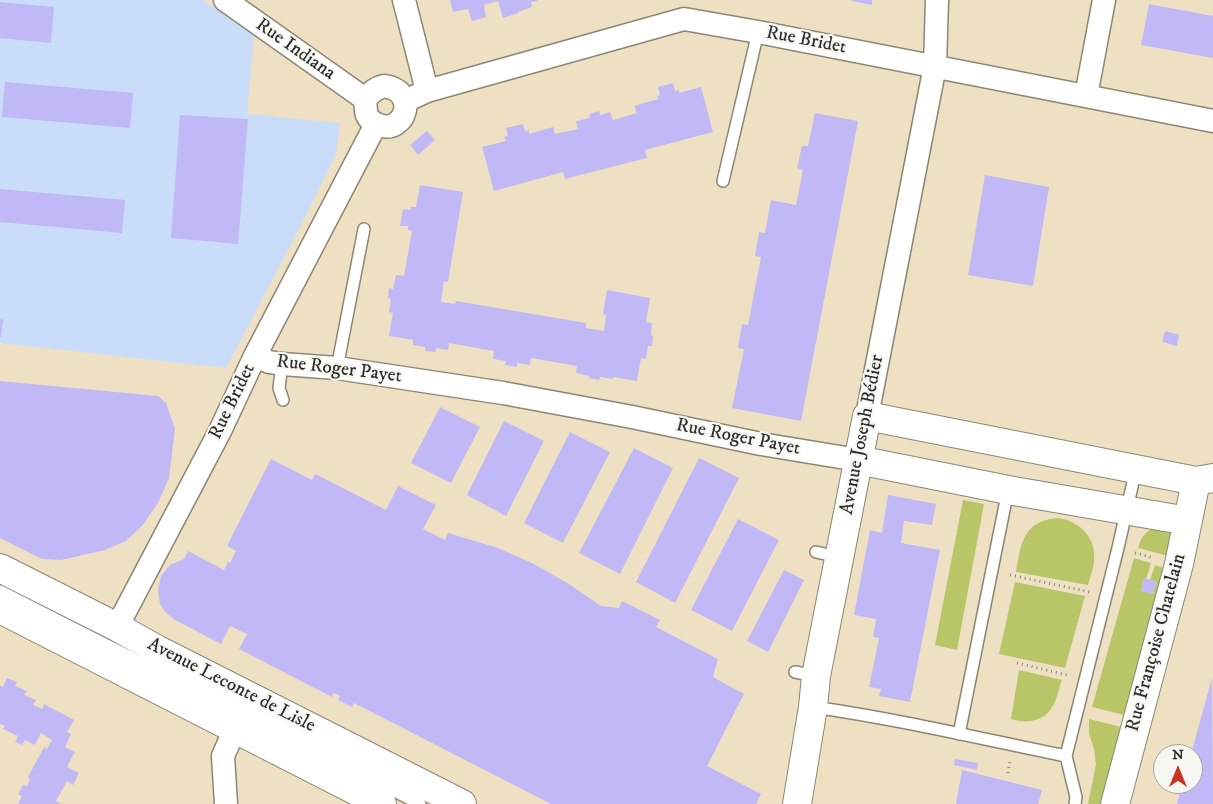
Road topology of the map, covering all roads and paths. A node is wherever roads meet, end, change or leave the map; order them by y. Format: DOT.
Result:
graph roads {
  1 [pos="225,0"];
  2 [pos="404,0"];
  3 [pos="937,0"];
  4 [pos="1104,0"];
  5 [pos="682,9"];
  6 [pos="758,32"];
  7 [pos="935,66"];
  8 [pos="427,91"];
  9 [pos="1086,96"];
  10 [pos="365,99"];
  11 [pos="405,101"];
  12 [pos="1213,121"];
  13 [pos="376,124"];
  14 [pos="723,181"];
  15 [pos="364,228"];
  16 [pos="255,356"];
  17 [pos="282,364"];
  18 [pos="337,368"];
  19 [pos="283,400"];
  20 [pos="867,416"];
  21 [pos="858,460"];
  22 [pos="1136,469"];
  23 [pos="1207,486"];
  24 [pos="1008,490"];
  25 [pos="1127,511"];
  26 [pos="1188,521"];
  27 [pos="0,568"];
  28 [pos="1010,575"];
  29 [pos="0,591"];
  30 [pos="1091,592"];
  31 [pos="0,609"];
  32 [pos="117,627"];
  33 [pos="1017,663"];
  34 [pos="1068,675"];
  35 [pos="813,707"];
  36 [pos="235,729"];
  37 [pos="959,734"];
  38 [pos="1066,756"];
  39 [pos="226,804"];
  40 [pos="382,804"];
  41 [pos="420,804"];
  42 [pos="462,804"];
  43 [pos="797,804"];
  44 [pos="1075,804"];
  45 [pos="1115,804"];
  1 -- 10 [label="street, Rue Indiana"];
  2 -- 8 [label="street"];
  3 -- 7 [label="street, Avenue Joseph Bédier"];
  4 -- 9 [label="street"];
  5 -- 6 [label="street, Rue Bridet"];
  5 -- 8 [label="street, Rue Bridet"];
  6 -- 7 [label="street, Rue Bridet"];
  6 -- 14 [label="lane"];
  7 -- 9 [label="street, Rue Bridet"];
  7 -- 20 [label="street, Avenue Joseph Bédier"];
  8 -- 11 [label="street, Rue Bridet"];
  9 -- 12 [label="street, Rue Bridet"];
  10 -- 11 [label="street"];
  10 -- 13 [label="street"];
  11 -- 13 [label="street"];
  13 -- 16 [label="street, Rue Bridet"];
  15 -- 18 [label="lane"];
  16 -- 17 [label="street, Rue Roger Payet"];
  16 -- 32 [label="street, Rue Bridet"];
  17 -- 18 [label="street, Rue Roger Payet"];
  17 -- 19 [label="lane"];
  18 -- 21 [label="street, Rue Roger Payet"];
  20 -- 21 [label="street, Avenue Joseph Bédier"];
  20 -- 22 [label="street"];
  21 -- 24 [label="street, Rue Roger Payet"];
  21 -- 35 [label="street, Avenue Joseph Bédier"];
  22 -- 23 [label="street"];
  22 -- 25 [label="lane"];
  23 -- 26 [label="street"];
  24 -- 25 [label="street, Rue Roger Payet"];
  24 -- 37 [label="lane"];
  25 -- 26 [label="street, Rue Roger Payet"];
  25 -- 38 [label="lane"];
  26 -- 45 [label="street, Rue Françoise Chatelain"];
  27 -- 32 [label="street, Avenue Leconte de Lisle"];
  28 -- 30 [label="path"];
  29 -- 41 [label="lane, Avenue Leconte de Lisle"];
  31 -- 36 [label="street, Avenue Leconte de Lisle"];
  32 -- 42 [label="street, Avenue Leconte de Lisle"];
  33 -- 34 [label="path"];
  35 -- 37 [label="lane"];
  35 -- 43 [label="street, Avenue Joseph Bédier"];
  36 -- 39 [label="street"];
  36 -- 40 [label="street, Avenue Leconte de Lisle"];
  37 -- 38 [label="lane"];
  38 -- 44 [label="lane"];
}
